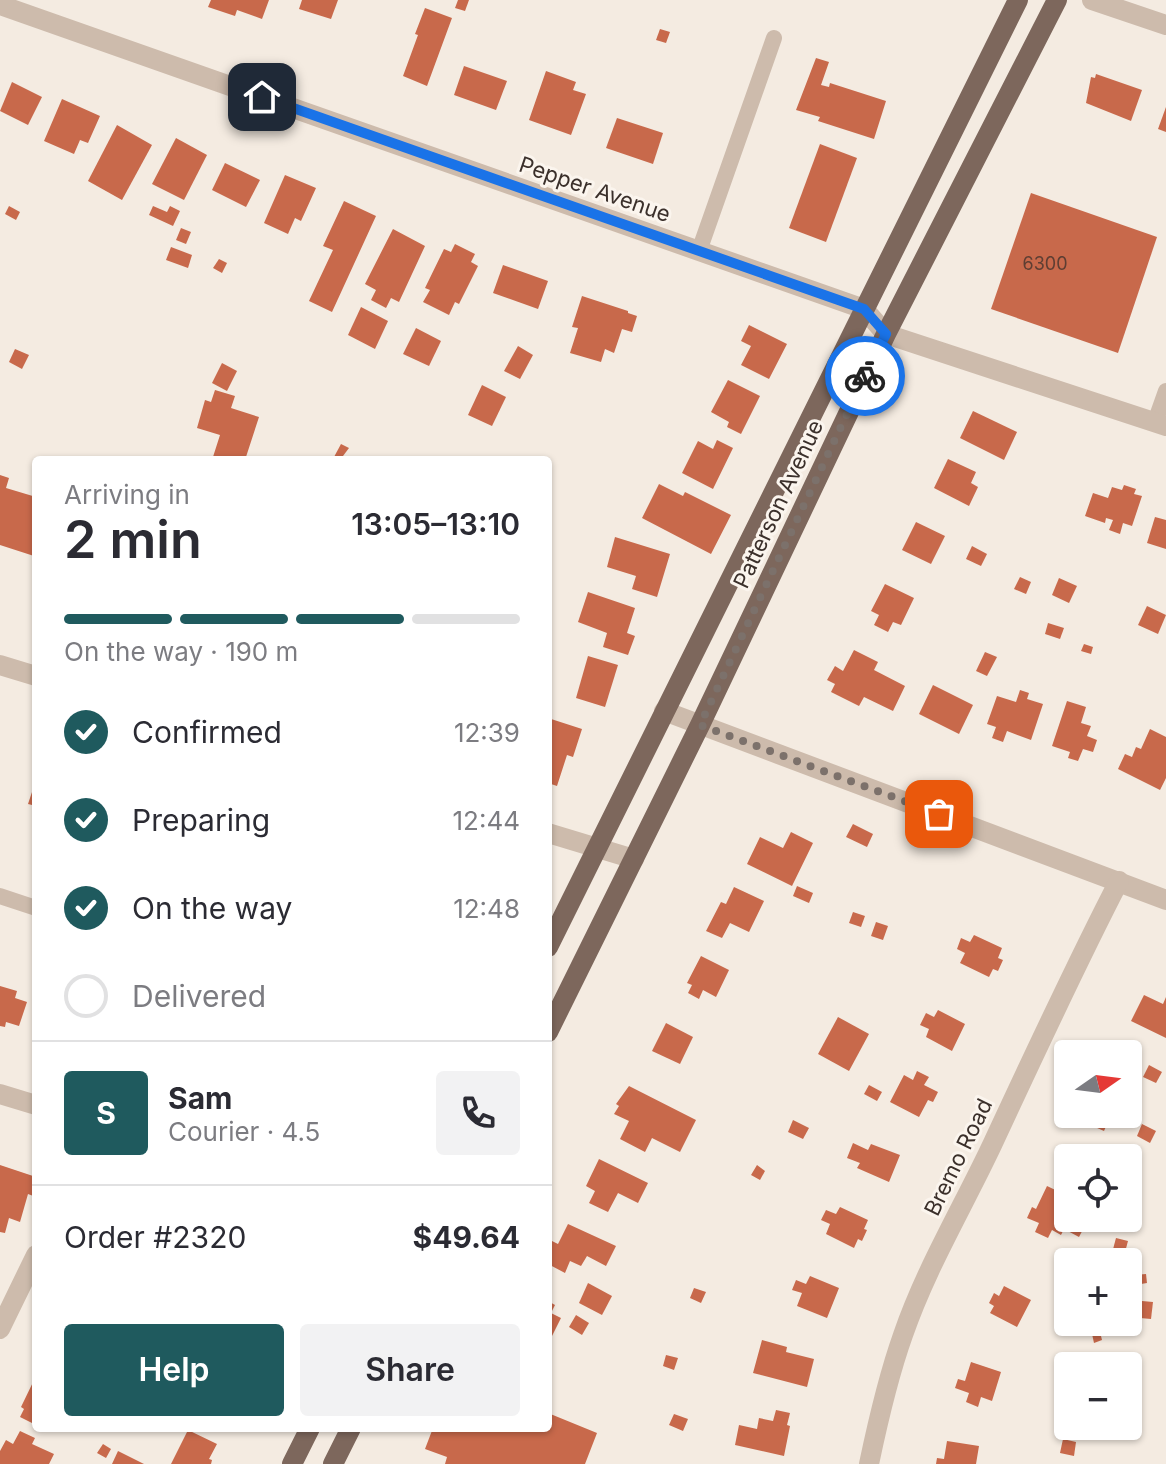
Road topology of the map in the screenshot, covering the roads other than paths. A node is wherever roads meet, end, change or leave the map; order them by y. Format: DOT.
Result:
graph roads {
  1 [pos="1018,0"];
  2 [pos="1057,0"];
  3 [pos="1092,0"];
  4 [pos="0,5"];
  5 [pos="1166,25"];
  6 [pos="774,38"];
  7 [pos="699,251"];
  8 [pos="864,309"];
  9 [pos="886,334"];
  10 [pos="1166,391"];
  11 [pos="1161,424"];
  12 [pos="0,665"];
  13 [pos="32,675"];
  14 [pos="664,711"];
  15 [pos="700,725"];
  16 [pos="552,834"];
  17 [pos="597,848"];
  18 [pos="634,859"];
  19 [pos="1119,881"];
  20 [pos="0,896"];
  21 [pos="1166,900"];
  22 [pos="32,907"];
  23 [pos="552,939"];
  24 [pos="552,1024"];
  25 [pos="0,1094"];
  26 [pos="32,1104"];
  27 [pos="32,1263"];
  28 [pos="0,1329"];
  29 [pos="308,1432"];
  30 [pos="349,1432"];
  31 [pos="292,1464"];
  32 [pos="333,1464"];
  33 [pos="869,1464"];
  1 -- 8 [label="main road, Patterson Avenue"];
  2 -- 9 [label="main road, Patterson Avenue"];
  3 -- 5 [label="street"];
  4 -- 7 [label="street, Pepper Avenue"];
  6 -- 7 [label="lane"];
  7 -- 8 [label="street, Pepper Avenue"];
  8 -- 9 [label="street, Pepper Avenue"];
  8 -- 14 [label="main road, Patterson Avenue"];
  9 -- 11 [label="street"];
  9 -- 15 [label="main road, Patterson Avenue"];
  10 -- 11 [label="lane"];
  12 -- 13 [label="street"];
  14 -- 15 [label="street"];
  14 -- 17 [label="main road, Patterson Avenue"];
  15 -- 18 [label="main road, Patterson Avenue"];
  15 -- 19 [label="street"];
  16 -- 17 [label="street"];
  17 -- 18 [label="street"];
  17 -- 23 [label="main road, Patterson Avenue"];
  18 -- 24 [label="main road, Patterson Avenue"];
  19 -- 21 [label="street"];
  19 -- 33 [label="street, Bremo Road"];
  20 -- 22 [label="lane"];
  25 -- 26 [label="street"];
  27 -- 28 [label="street"];
  29 -- 31 [label="main road"];
  30 -- 32 [label="main road"];
}
